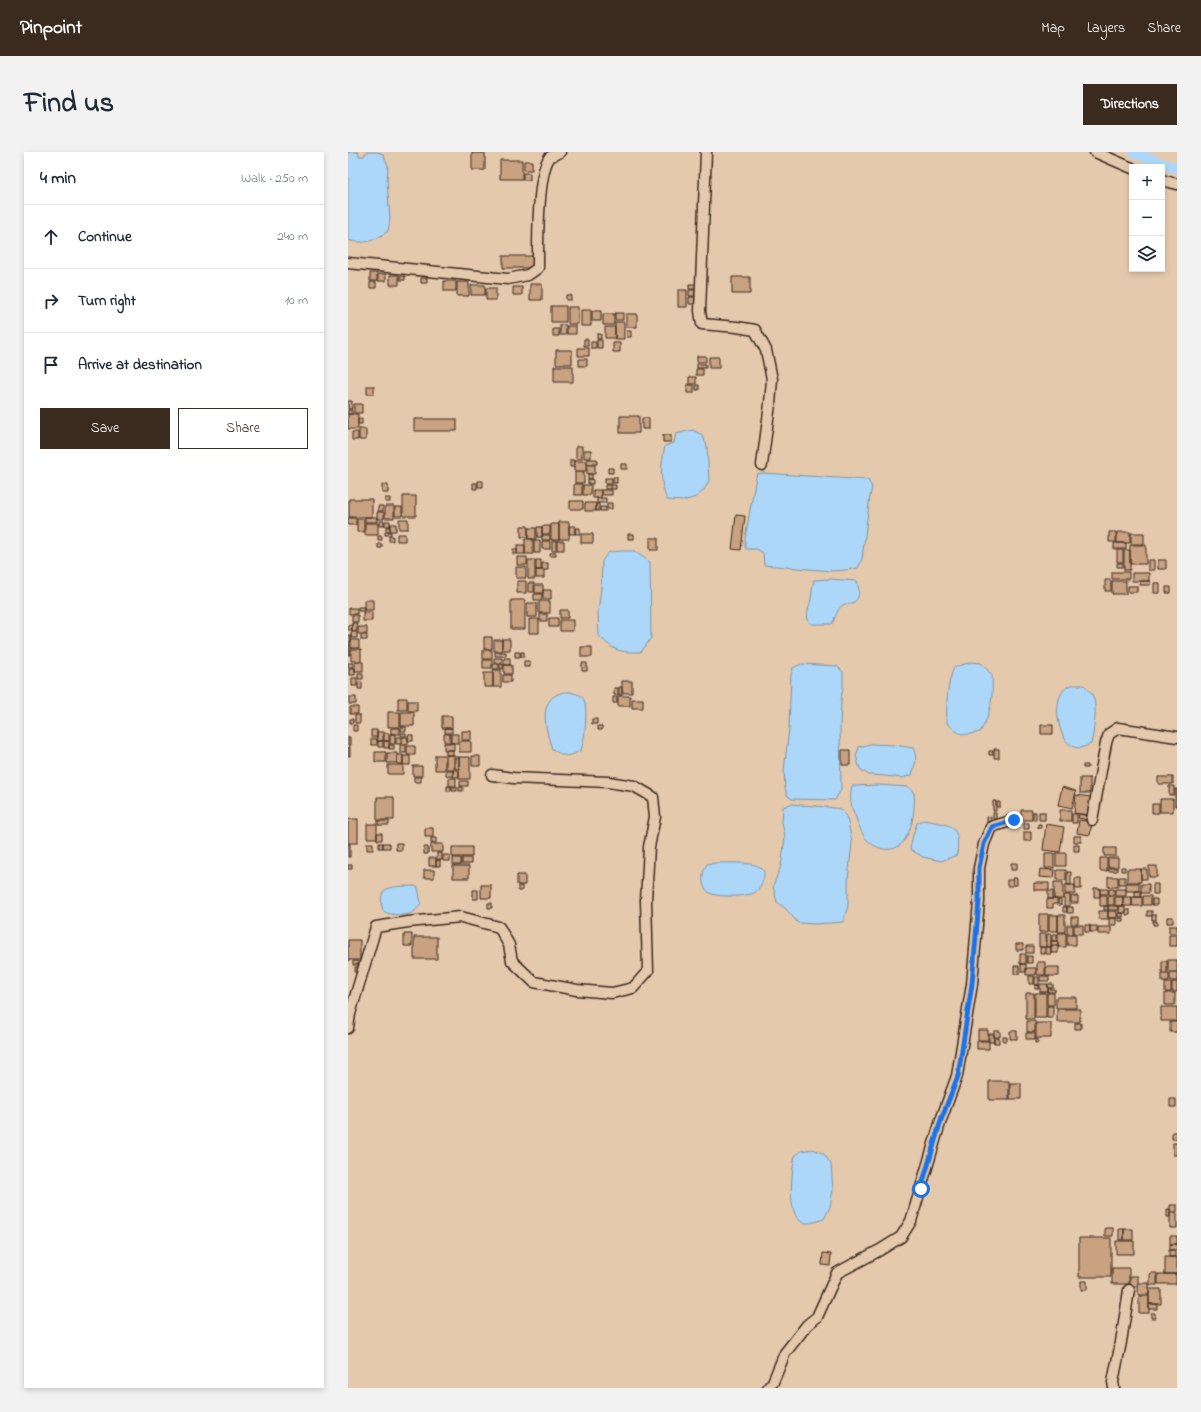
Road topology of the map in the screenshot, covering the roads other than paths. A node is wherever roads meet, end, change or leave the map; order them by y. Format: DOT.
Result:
graph roads {
  1 [pos="560,152"];
  2 [pos="706,152"];
  3 [pos="1095,152"];
  4 [pos="1129,167"];
  5 [pos="1165,181"];
  6 [pos="1177,184"];
  7 [pos="348,263"];
  8 [pos="762,465"];
  9 [pos="1177,737"];
  10 [pos="492,775"];
  11 [pos="1014,820"];
  12 [pos="1092,820"];
  13 [pos="348,1028"];
  14 [pos="1129,1290"];
  15 [pos="768,1388"];
  16 [pos="1114,1388"];
  1 -- 7 [label="street"];
  2 -- 8 [label="street"];
  3 -- 4 [label="street"];
  5 -- 6 [label="street"];
  9 -- 12 [label="street"];
  10 -- 13 [label="street"];
  11 -- 15 [label="street"];
  14 -- 16 [label="street"];
}
